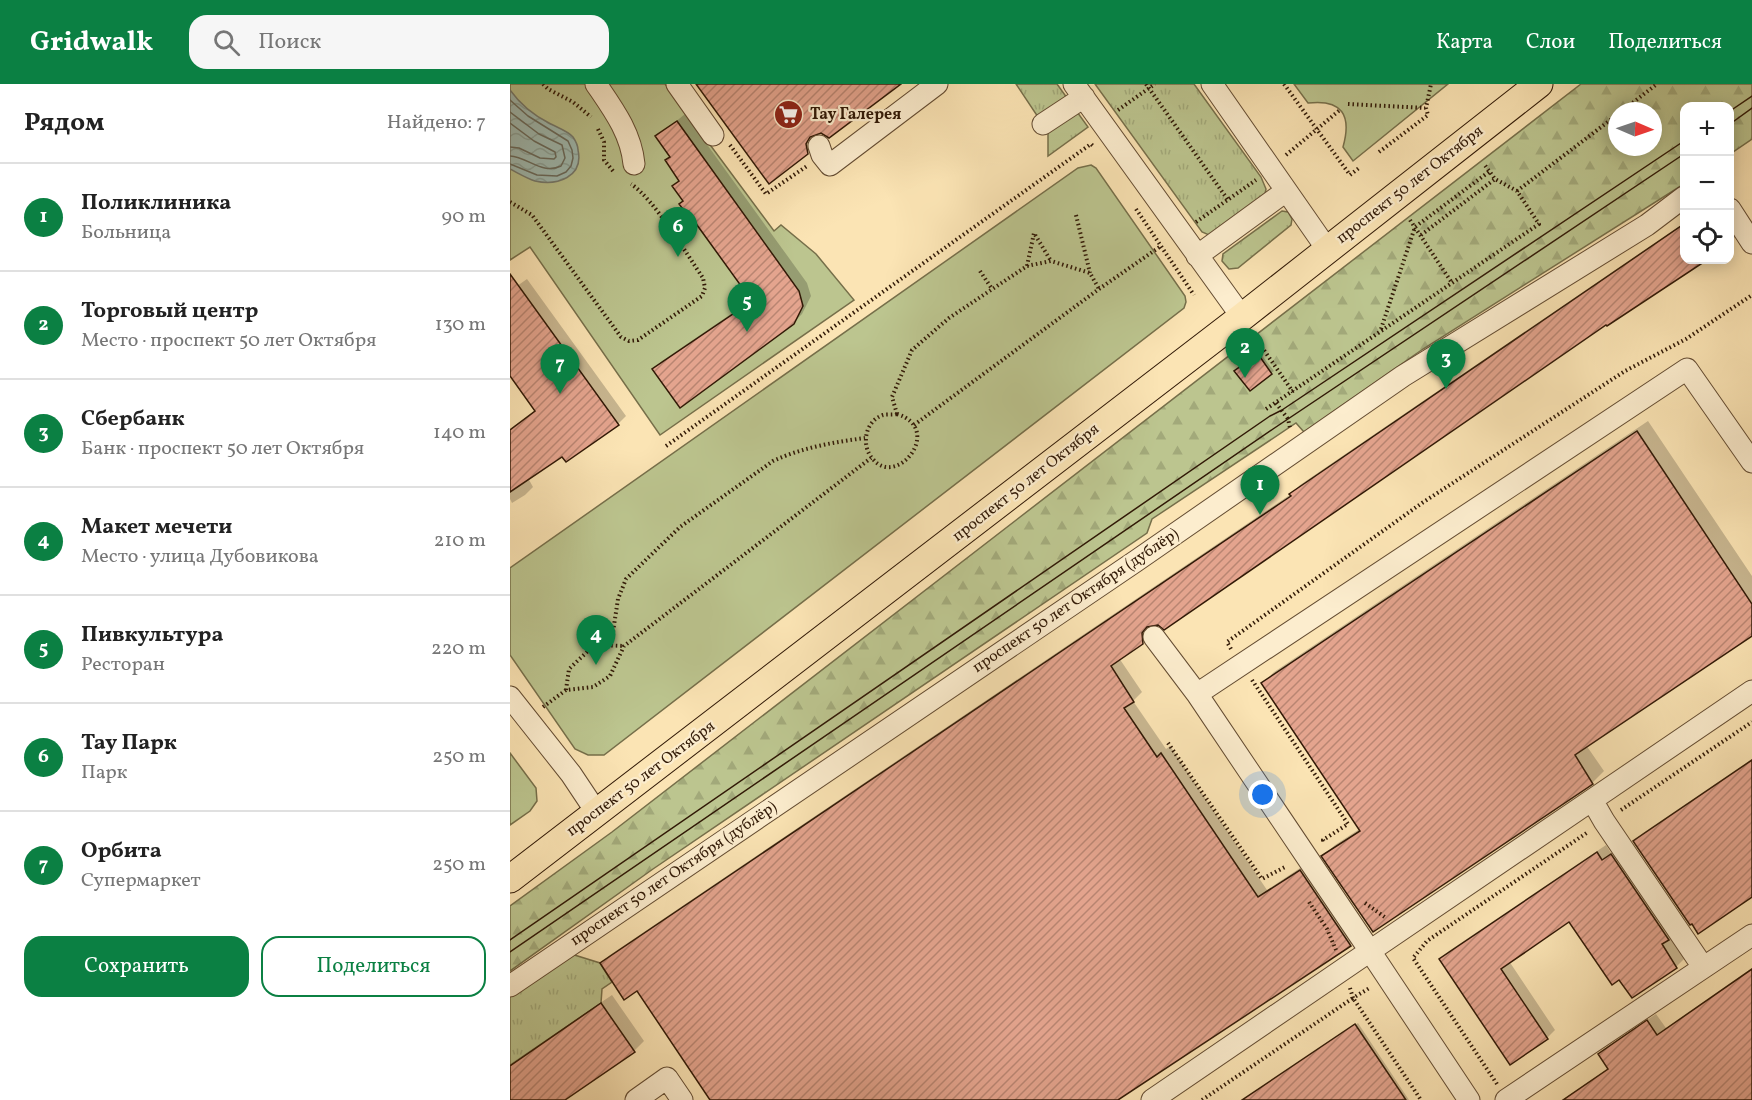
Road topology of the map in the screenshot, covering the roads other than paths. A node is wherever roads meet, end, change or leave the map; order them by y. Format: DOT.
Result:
graph roads {
  1 [pos="596,84"];
  2 [pos="677,84"];
  3 [pos="937,84"];
  4 [pos="1212,84"];
  5 [pos="1539,84"];
  6 [pos="1079,90"];
  7 [pos="1043,124"];
  8 [pos="713,135"];
  9 [pos="819,146"];
  10 [pos="626,174"];
  11 [pos="1286,191"];
  12 [pos="1680,200"];
  13 [pos="1731,210"];
  14 [pos="1752,243"];
  15 [pos="1327,249"];
  16 [pos="1197,256"];
  17 [pos="1242,317"];
  18 [pos="1752,462"];
  19 [pos="1154,637"];
  20 [pos="1752,691"];
  21 [pos="1197,694"];
  22 [pos="510,697"];
  23 [pos="1592,800"];
  24 [pos="597,813"];
  25 [pos="510,879"];
  26 [pos="1752,935"];
  27 [pos="1370,951"];
  28 [pos="1702,968"];
  29 [pos="510,986"];
  30 [pos="636,1100"];
  31 [pos="682,1100"];
  32 [pos="1152,1100"];
  33 [pos="1469,1100"];
  34 [pos="1507,1100"];
  1 -- 10 [label="street"];
  2 -- 8 [label="street"];
  3 -- 9 [label="street"];
  4 -- 11 [label="street"];
  5 -- 15 [label="main road, проспект 50 лет Октября"];
  6 -- 7 [label="street"];
  6 -- 16 [label="street"];
  11 -- 15 [label="street"];
  11 -- 16 [label="street"];
  12 -- 29 [label="street, проспект 50 лет Октября (дублёр)"];
  13 -- 14 [label="street"];
  15 -- 17 [label="main road, проспект 50 лет Октября"];
  16 -- 17 [label="street"];
  17 -- 24 [label="main road, проспект 50 лет Октября"];
  18 -- 21 [label="street"];
  19 -- 21 [label="street"];
  20 -- 23 [label="street"];
  21 -- 27 [label="street"];
  22 -- 24 [label="street"];
  23 -- 27 [label="street"];
  23 -- 28 [label="street"];
  24 -- 25 [label="main road, проспект 50 лет Октября"];
  26 -- 28 [label="street"];
  27 -- 32 [label="street"];
  27 -- 33 [label="street"];
  28 -- 34 [label="street"];
  30 -- 31 [label="street"];
}
